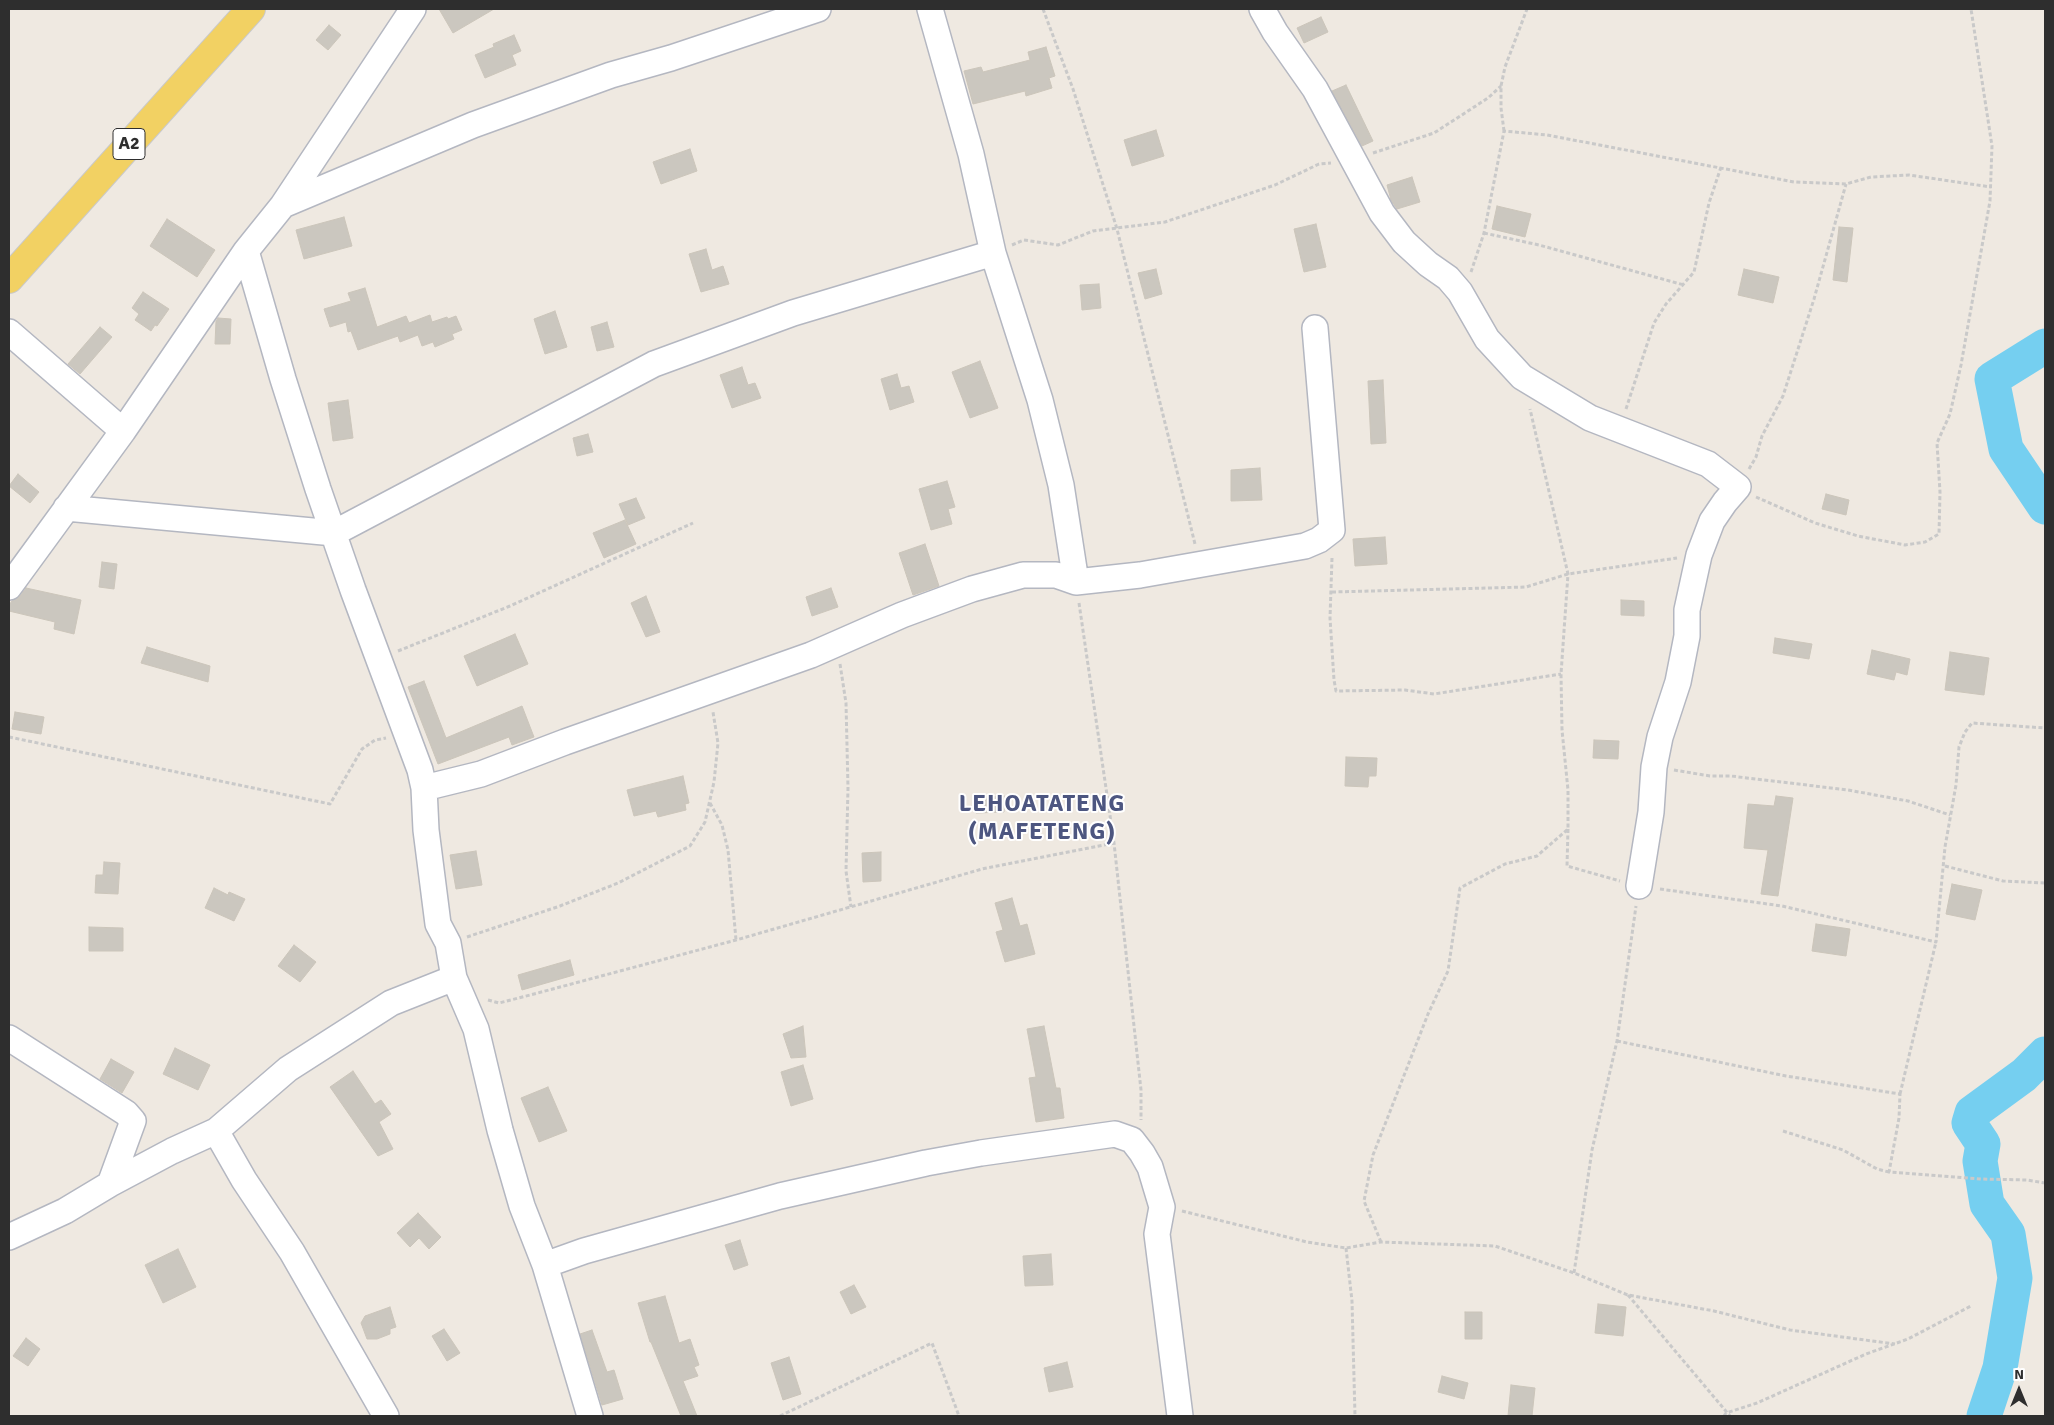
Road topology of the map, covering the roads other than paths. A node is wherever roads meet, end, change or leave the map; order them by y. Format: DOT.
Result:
graph roads {
  1 [pos="251,9"];
  2 [pos="413,9"];
  3 [pos="818,9"];
  4 [pos="930,9"];
  5 [pos="1262,9"];
  6 [pos="283,205"];
  7 [pos="246,251"];
  8 [pos="993,253"];
  9 [pos="9,280"];
  10 [pos="1315,328"];
  11 [pos="9,332"];
  12 [pos="123,431"];
  13 [pos="66,508"];
  14 [pos="334,532"];
  15 [pos="1076,582"];
  16 [pos="9,588"];
  17 [pos="424,788"];
  18 [pos="1639,886"];
  19 [pos="457,987"];
  20 [pos="9,1038"];
  21 [pos="216,1131"];
  22 [pos="110,1184"];
  23 [pos="9,1237"];
  24 [pos="545,1265"];
  25 [pos="386,1416"];
  26 [pos="590,1416"];
  27 [pos="1180,1416"];
  1 -- 9 [label="main road, A2"];
  2 -- 6 [label="street"];
  3 -- 6 [label="street"];
  4 -- 8 [label="street"];
  5 -- 18 [label="street"];
  6 -- 7 [label="street"];
  7 -- 12 [label="street"];
  7 -- 14 [label="street"];
  8 -- 14 [label="street"];
  8 -- 15 [label="street"];
  10 -- 15 [label="street"];
  11 -- 12 [label="street"];
  12 -- 13 [label="street"];
  13 -- 14 [label="street"];
  13 -- 16 [label="street"];
  14 -- 17 [label="street"];
  15 -- 17 [label="street"];
  17 -- 19 [label="street"];
  19 -- 21 [label="street"];
  19 -- 24 [label="street"];
  20 -- 22 [label="street"];
  21 -- 22 [label="street"];
  21 -- 25 [label="street"];
  22 -- 23 [label="street"];
  24 -- 26 [label="street"];
  24 -- 27 [label="street"];
}
